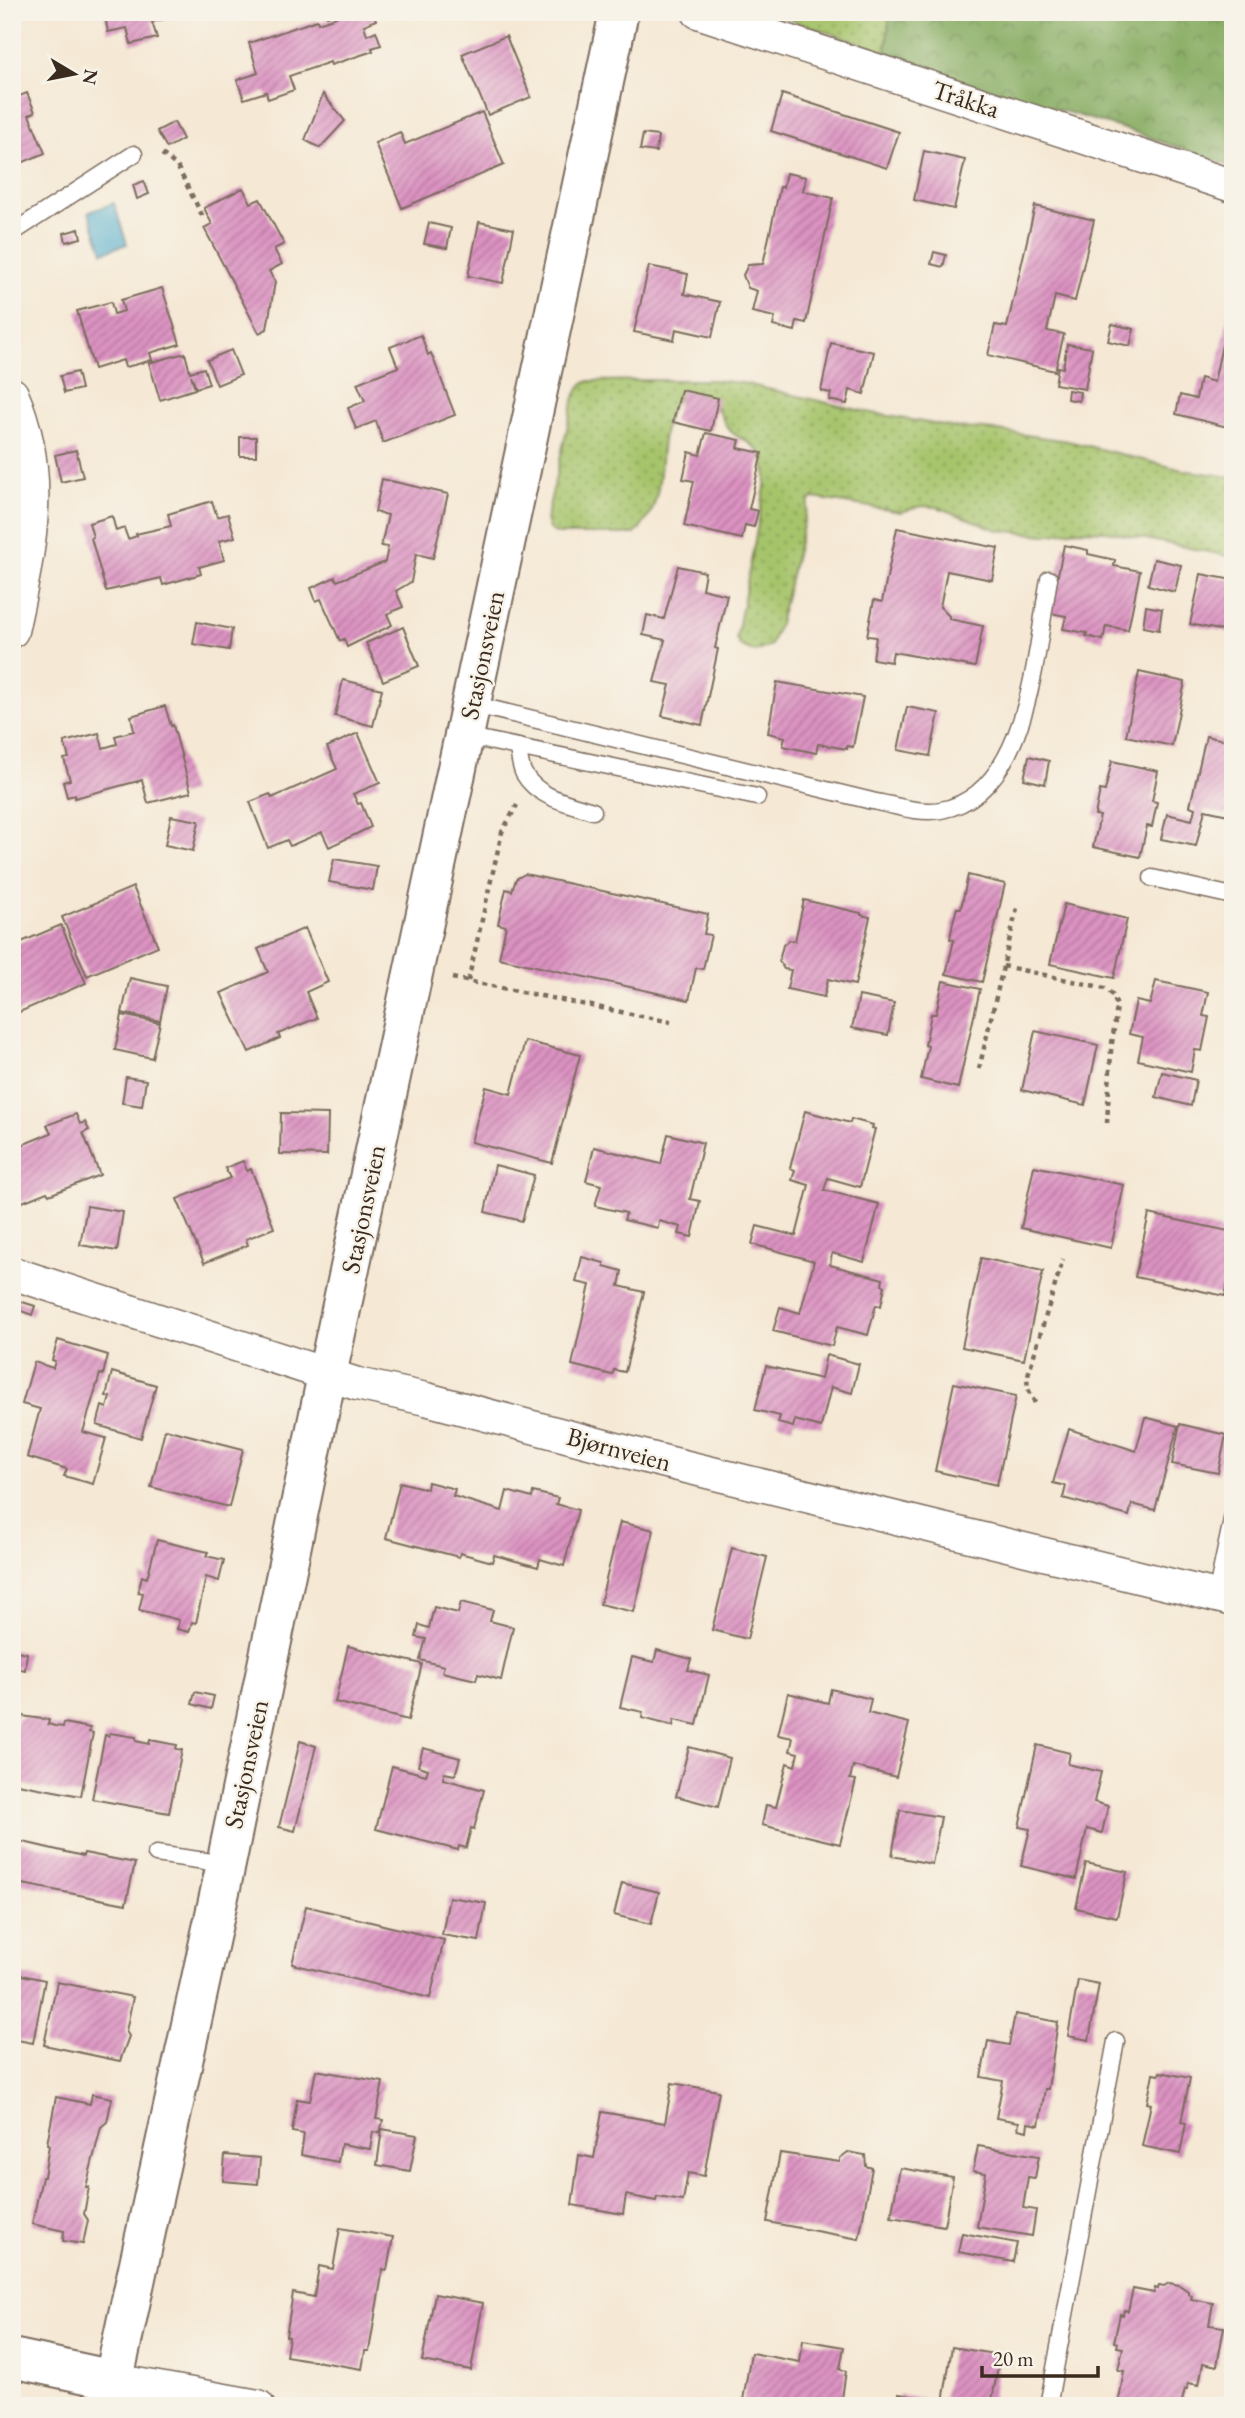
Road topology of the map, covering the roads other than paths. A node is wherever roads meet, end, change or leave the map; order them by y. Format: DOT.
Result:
graph roads {
  1 [pos="619,12"];
  2 [pos="698,12"];
  3 [pos="134,154"];
  4 [pos="1233,186"];
  5 [pos="12,233"];
  6 [pos="12,394"];
  7 [pos="1049,579"];
  8 [pos="12,631"];
  9 [pos="468,720"];
  10 [pos="517,747"];
  11 [pos="757,797"];
  12 [pos="593,811"];
  13 [pos="1152,878"];
  14 [pos="1233,897"];
  15 [pos="12,1273"];
  16 [pos="327,1375"];
  17 [pos="1233,1515"];
  18 [pos="1224,1598"];
  19 [pos="156,1854"];
  20 [pos="226,1864"];
  21 [pos="1116,2041"];
  22 [pos="12,2358"];
  23 [pos="111,2393"];
  24 [pos="258,2406"];
  25 [pos="1048,2406"];
  1 -- 9 [label="street, Stasjonsveien"];
  2 -- 4 [label="street, Tråkka"];
  3 -- 5 [label="lane"];
  6 -- 8 [label="street"];
  7 -- 9 [label="lane"];
  9 -- 10 [label="lane"];
  9 -- 16 [label="street, Stasjonsveien"];
  10 -- 11 [label="lane"];
  10 -- 12 [label="lane"];
  13 -- 14 [label="lane"];
  15 -- 16 [label="street, Bjørnveien"];
  16 -- 18 [label="street, Bjørnveien"];
  16 -- 20 [label="street, Stasjonsveien"];
  17 -- 18 [label="lane"];
  19 -- 20 [label="lane"];
  20 -- 23 [label="street, Stasjonsveien"];
  21 -- 25 [label="lane"];
  22 -- 23 [label="street"];
  23 -- 24 [label="street"];
}
